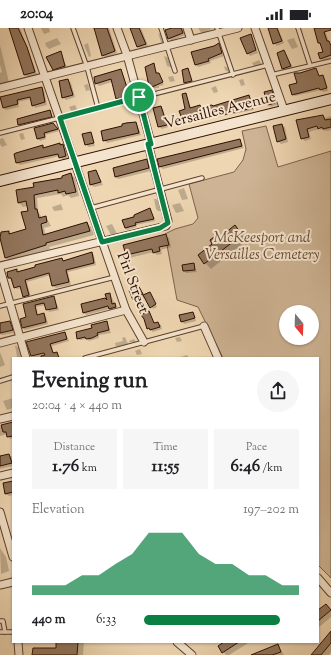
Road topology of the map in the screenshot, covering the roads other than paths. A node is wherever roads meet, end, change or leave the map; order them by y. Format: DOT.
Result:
graph roads {
  1 [pos="28,28"];
  2 [pos="72,28"];
  3 [pos="117,28"];
  4 [pos="161,28"];
  5 [pos="187,28"];
  6 [pos="238,28"];
  7 [pos="255,28"];
  8 [pos="298,28"];
  9 [pos="218,31"];
  10 [pos="191,40"];
  11 [pos="168,46"];
  12 [pos="127,55"];
  13 [pos="331,61"];
  14 [pos="268,65"];
  15 [pos="310,65"];
  16 [pos="87,67"];
  17 [pos="174,72"];
  18 [pos="233,75"];
  19 [pos="272,75"];
  20 [pos="45,78"];
  21 [pos="0,86"];
  22 [pos="139,97"];
  23 [pos="331,99"];
  24 [pos="98,108"];
  25 [pos="284,110"];
  26 [pos="60,118"];
  27 [pos="0,133"];
  28 [pos="149,144"];
  29 [pos="76,163"];
  30 [pos="202,178"];
  31 [pos="0,182"];
  32 [pos="160,191"];
  33 [pos="91,208"];
  34 [pos="102,242"];
  35 [pos="0,266"];
  36 [pos="0,269"];
  37 [pos="115,277"];
  38 [pos="10,303"];
  39 [pos="0,306"];
  40 [pos="126,310"];
  41 [pos="204,326"];
  42 [pos="21,338"];
  43 [pos="144,342"];
  44 [pos="0,343"];
  45 [pos="26,357"];
  46 [pos="89,357"];
  47 [pos="218,357"];
  48 [pos="12,377"];
  49 [pos="0,380"];
  50 [pos="12,416"];
  51 [pos="0,419"];
  52 [pos="12,472"];
  53 [pos="0,476"];
  54 [pos="0,512"];
  55 [pos="10,533"];
  56 [pos="12,549"];
  57 [pos="319,579"];
  58 [pos="12,582"];
  59 [pos="0,585"];
  60 [pos="331,593"];
  61 [pos="0,621"];
  62 [pos="2,632"];
  63 [pos="18,643"];
  64 [pos="178,643"];
  65 [pos="18,655"];
  66 [pos="192,655"];
  1 -- 20 [label="street, Pirl Street"];
  2 -- 16 [label="lane"];
  3 -- 12 [label="street"];
  4 -- 11 [label="lane"];
  5 -- 10 [label="street"];
  6 -- 9 [label="street"];
  7 -- 14 [label="street"];
  8 -- 15 [label="lane"];
  9 -- 10 [label="street"];
  9 -- 18 [label="lane"];
  10 -- 11 [label="street"];
  11 -- 12 [label="street"];
  11 -- 17 [label="lane"];
  12 -- 16 [label="street"];
  12 -- 22 [label="street"];
  13 -- 15 [label="lane"];
  14 -- 18 [label="lane"];
  14 -- 19 [label="street"];
  15 -- 19 [label="lane"];
  16 -- 20 [label="street"];
  16 -- 24 [label="lane"];
  18 -- 22 [label="lane"];
  19 -- 25 [label="street"];
  20 -- 21 [label="street"];
  20 -- 26 [label="street, Pirl Street"];
  22 -- 24 [label="lane"];
  22 -- 28 [label="street"];
  23 -- 25 [label="street, Versailles Avenue"];
  24 -- 26 [label="lane"];
  25 -- 28 [label="street, Versailles Avenue"];
  26 -- 27 [label="lane"];
  26 -- 29 [label="street, Pirl Street"];
  28 -- 29 [label="street, Versailles Avenue"];
  28 -- 32 [label="street"];
  29 -- 31 [label="street, Versailles Avenue"];
  29 -- 33 [label="street, Pirl Street"];
  30 -- 32 [label="lane"];
  32 -- 33 [label="lane"];
  32 -- 34 [label="street"];
  33 -- 34 [label="street, Pirl Street"];
  34 -- 35 [label="street"];
  34 -- 37 [label="street, Pirl Street"];
  36 -- 38 [label="street"];
  37 -- 38 [label="lane"];
  37 -- 40 [label="street, Pirl Street"];
  38 -- 39 [label="lane"];
  38 -- 42 [label="street"];
  40 -- 42 [label="street"];
  40 -- 43 [label="street, Pirl Street"];
  41 -- 43 [label="lane"];
  41 -- 47 [label="street"];
  42 -- 44 [label="street"];
  42 -- 45 [label="street"];
  43 -- 46 [label="lane"];
  48 -- 49 [label="lane"];
  50 -- 51 [label="street"];
  52 -- 53 [label="street"];
  54 -- 55 [label="street"];
  55 -- 56 [label="street"];
  57 -- 60 [label="street"];
  58 -- 59 [label="street"];
  61 -- 62 [label="lane"];
  63 -- 65 [label="street"];
  64 -- 66 [label="street"];
}
